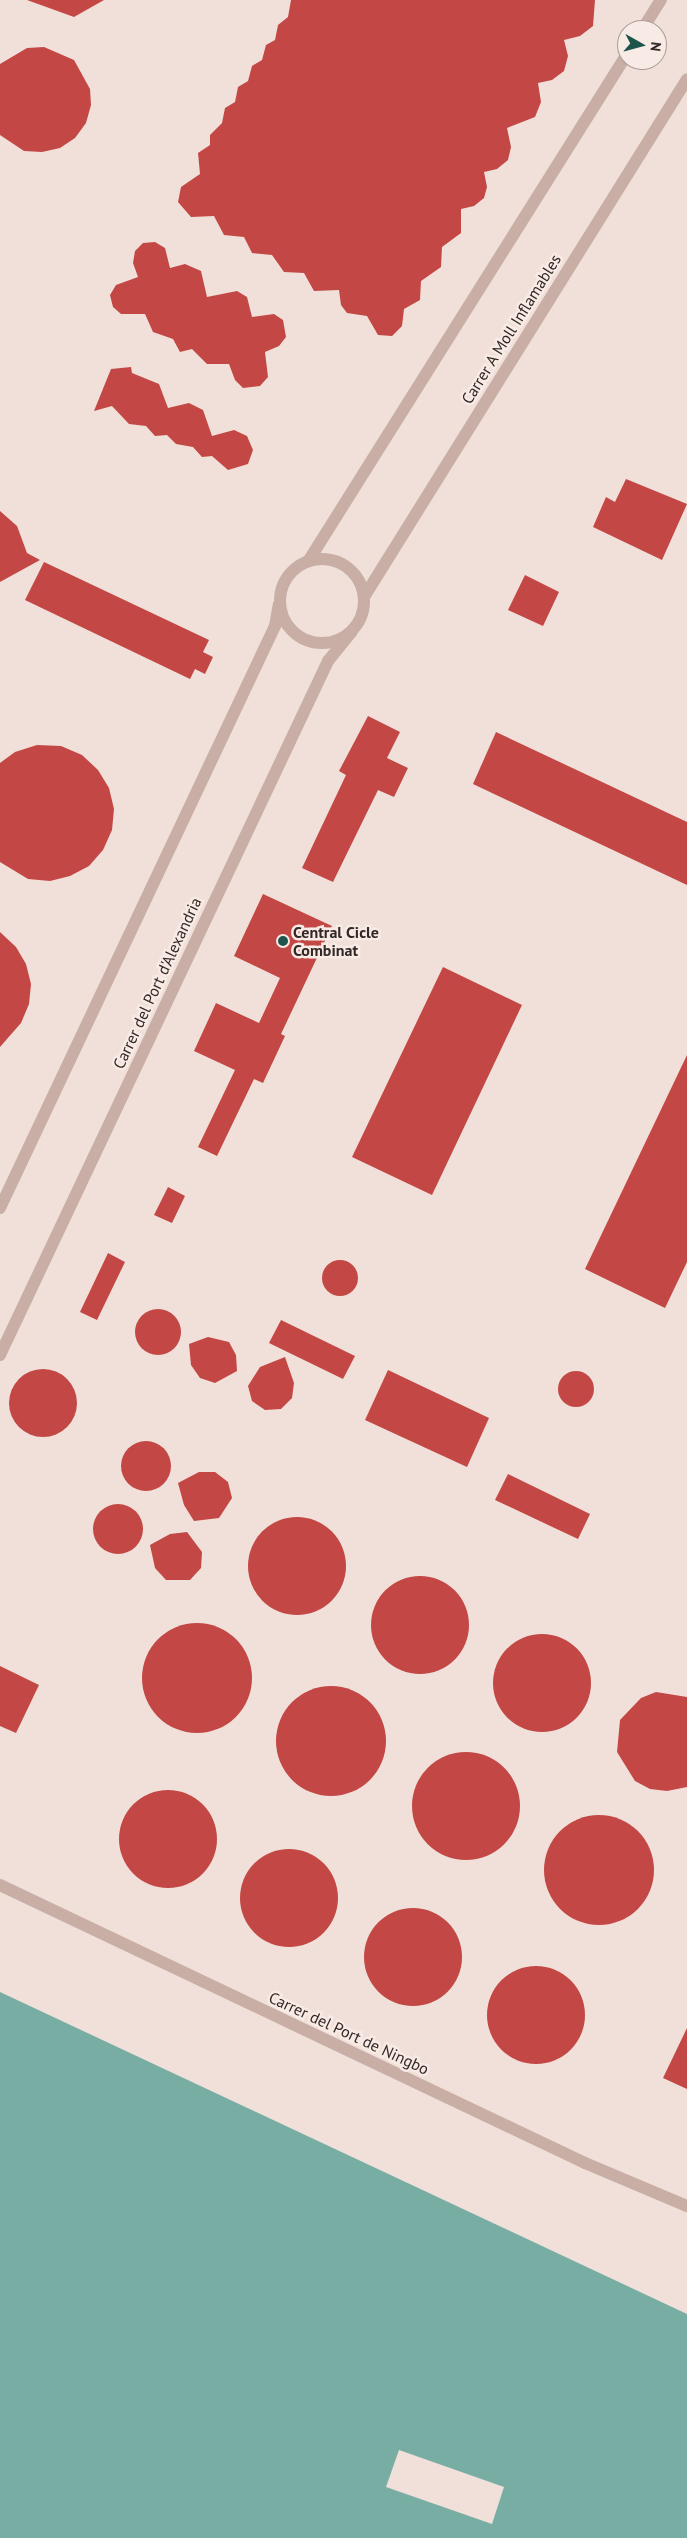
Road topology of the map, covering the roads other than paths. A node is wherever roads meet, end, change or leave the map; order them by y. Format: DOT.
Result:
graph roads {
  1 [pos="661,0"];
  2 [pos="648,20"];
  3 [pos="617,70"];
  4 [pos="687,79"];
  5 [pos="309,560"];
  6 [pos="364,598"];
  7 [pos="279,604"];
  8 [pos="352,631"];
  9 [pos="0,1208"];
  10 [pos="0,1355"];
  11 [pos="0,1885"];
  12 [pos="687,2206"];
  1 -- 2 [label="street"];
  3 -- 5 [label="street"];
  4 -- 6 [label="street, Carrer A Moll Inflamables"];
  5 -- 6 [label="street"];
  5 -- 7 [label="street"];
  6 -- 8 [label="street"];
  7 -- 8 [label="street"];
  7 -- 9 [label="street"];
  8 -- 10 [label="street, Carrer del Port d'Alexandria"];
  11 -- 12 [label="street, Carrer del Port de Ningbo"];
}
